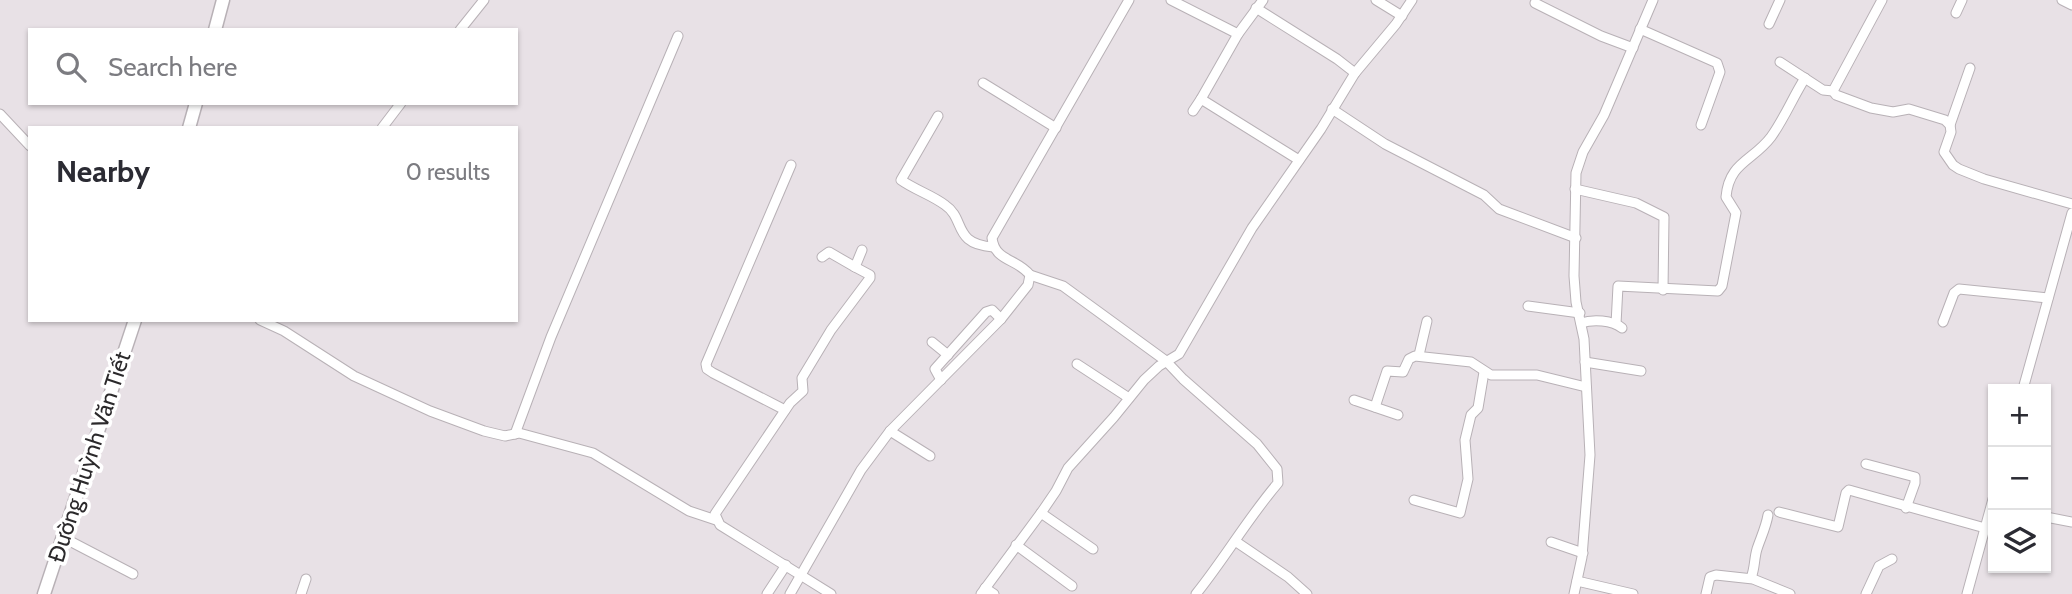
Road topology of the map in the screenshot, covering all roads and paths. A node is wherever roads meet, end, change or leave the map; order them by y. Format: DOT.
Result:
graph roads {
  1 [pos="223,0"];
  2 [pos="484,0"];
  3 [pos="1129,0"];
  4 [pos="1171,0"];
  5 [pos="1263,0"];
  6 [pos="1376,0"];
  7 [pos="1412,0"];
  8 [pos="1653,0"];
  9 [pos="1780,0"];
  10 [pos="1882,0"];
  11 [pos="1962,0"];
  12 [pos="2062,0"];
  13 [pos="1535,3"];
  14 [pos="2072,5"];
  15 [pos="1256,8"];
  16 [pos="1956,13"];
  17 [pos="1402,16"];
  18 [pos="1769,24"];
  19 [pos="216,28"];
  20 [pos="462,28"];
  21 [pos="1640,29"];
  22 [pos="1238,34"];
  23 [pos="678,36"];
  24 [pos="1633,48"];
  25 [pos="1780,62"];
  26 [pos="1970,68"];
  27 [pos="1355,74"];
  28 [pos="1805,78"];
  29 [pos="983,83"];
  30 [pos="1833,91"];
  31 [pos="1201,99"];
  32 [pos="195,105"];
  33 [pos="399,105"];
  34 [pos="1332,109"];
  35 [pos="1192,111"];
  36 [pos="0,114"];
  37 [pos="938,117"];
  38 [pos="1701,125"];
  39 [pos="1950,125"];
  40 [pos="190,126"];
  41 [pos="384,126"];
  42 [pos="1056,128"];
  43 [pos="28,144"];
  44 [pos="1299,160"];
  45 [pos="791,165"];
  46 [pos="1575,189"];
  47 [pos="2072,204"];
  48 [pos="2072,212"];
  49 [pos="1576,238"];
  50 [pos="993,247"];
  51 [pos="862,250"];
  52 [pos="821,257"];
  53 [pos="855,267"];
  54 [pos="1030,275"];
  55 [pos="1663,290"];
  56 [pos="2048,298"];
  57 [pos="1528,306"];
  58 [pos="1581,318"];
  59 [pos="1000,319"];
  60 [pos="1427,321"];
  61 [pos="134,322"];
  62 [pos="264,322"];
  63 [pos="1943,323"];
  64 [pos="932,342"];
  65 [pos="947,355"];
  66 [pos="1419,355"];
  67 [pos="1166,361"];
  68 [pos="1585,362"];
  69 [pos="1077,364"];
  70 [pos="1641,371"];
  71 [pos="1484,372"];
  72 [pos="942,380"];
  73 [pos="2024,384"];
  74 [pos="1586,387"];
  75 [pos="1129,398"];
  76 [pos="1354,400"];
  77 [pos="1375,407"];
  78 [pos="785,410"];
  79 [pos="1398,415"];
  80 [pos="890,431"];
  81 [pos="515,434"];
  82 [pos="930,456"];
  83 [pos="1866,464"];
  84 [pos="1414,500"];
  85 [pos="1906,508"];
  86 [pos="1991,510"];
  87 [pos="1779,512"];
  88 [pos="1041,513"];
  89 [pos="1768,515"];
  90 [pos="2051,518"];
  91 [pos="716,520"];
  92 [pos="2072,522"];
  93 [pos="1986,528"];
  94 [pos="62,537"];
  95 [pos="1235,541"];
  96 [pos="1551,542"];
  97 [pos="1016,545"];
  98 [pos="1093,549"];
  99 [pos="1583,553"];
  100 [pos="1892,559"];
  101 [pos="786,565"];
  102 [pos="133,574"];
  103 [pos="801,574"];
  104 [pos="306,579"];
  105 [pos="1751,579"];
  106 [pos="1577,581"];
  107 [pos="1072,586"];
  108 [pos="983,591"];
  109 [pos="44,594"];
  110 [pos="301,594"];
  111 [pos="767,594"];
  112 [pos="789,594"];
  113 [pos="831,594"];
  114 [pos="994,594"];
  115 [pos="1196,594"];
  116 [pos="1307,594"];
  117 [pos="1574,594"];
  118 [pos="1633,594"];
  119 [pos="1706,594"];
  120 [pos="1790,594"];
  121 [pos="1866,594"];
  122 [pos="1967,594"];
  1 -- 19 [label="street"];
  2 -- 20 [label="street"];
  3 -- 42 [label="street"];
  4 -- 22 [label="street"];
  5 -- 15 [label="street"];
  6 -- 17 [label="street"];
  7 -- 17 [label="street"];
  8 -- 21 [label="street"];
  9 -- 18 [label="street"];
  10 -- 30 [label="street"];
  11 -- 16 [label="street"];
  12 -- 14 [label="street"];
  13 -- 24 [label="street"];
  15 -- 22 [label="street"];
  15 -- 27 [label="street"];
  17 -- 27 [label="street"];
  21 -- 24 [label="street"];
  21 -- 38 [label="street"];
  22 -- 31 [label="street"];
  23 -- 81 [label="street"];
  24 -- 46 [label="street"];
  25 -- 28 [label="street"];
  26 -- 39 [label="street"];
  27 -- 34 [label="street"];
  28 -- 30 [label="street"];
  28 -- 55 [label="street"];
  29 -- 42 [label="street"];
  30 -- 39 [label="street"];
  31 -- 35 [label="street"];
  31 -- 44 [label="street"];
  32 -- 40 [label="street"];
  33 -- 41 [label="street"];
  34 -- 44 [label="street"];
  34 -- 49 [label="street"];
  36 -- 43 [label="street"];
  37 -- 50 [label="street"];
  39 -- 47 [label="street"];
  42 -- 50 [label="street"];
  44 -- 67 [label="street"];
  45 -- 78 [label="street"];
  46 -- 49 [label="street"];
  46 -- 55 [label="street"];
  48 -- 56 [label="street"];
  49 -- 58 [label="street"];
  50 -- 54 [label="street"];
  51 -- 53 [label="street"];
  52 -- 53 [label="street"];
  53 -- 78 [label="street"];
  54 -- 59 [label="street"];
  54 -- 67 [label="street"];
  55 -- 58 [label="street"];
  56 -- 63 [label="street"];
  56 -- 73 [label="street"];
  57 -- 58 [label="street"];
  58 -- 68 [label="street"];
  59 -- 65 [label="street"];
  59 -- 72 [label="street"];
  60 -- 66 [label="street"];
  61 -- 94 [label="street, Đường Huỳnh Văn Tiết"];
  62 -- 81 [label="street"];
  64 -- 65 [label="street"];
  65 -- 72 [label="street"];
  66 -- 71 [label="street"];
  66 -- 77 [label="street"];
  67 -- 75 [label="street"];
  67 -- 95 [label="street"];
  68 -- 70 [label="street"];
  68 -- 74 [label="street"];
  69 -- 75 [label="street"];
  71 -- 74 [label="street"];
  71 -- 84 [label="street"];
  72 -- 80 [label="street"];
  74 -- 99 [label="street"];
  75 -- 88 [label="street"];
  76 -- 77 [label="street"];
  77 -- 79 [label="street"];
  78 -- 91 [label="street"];
  80 -- 82 [label="street"];
  80 -- 103 [label="street"];
  81 -- 91 [label="street"];
  83 -- 85 [label="street"];
  85 -- 87 [label="street"];
  85 -- 93 [label="street"];
  86 -- 93 [label="street"];
  88 -- 97 [label="street"];
  88 -- 98 [label="street"];
  89 -- 105 [label="street"];
  90 -- 92 [label="street"];
  91 -- 101 [label="street"];
  93 -- 122 [label="street"];
  94 -- 102 [label="street"];
  94 -- 109 [label="street, Đường Huỳnh Văn Tiết"];
  95 -- 115 [label="street"];
  95 -- 116 [label="street"];
  96 -- 99 [label="street"];
  97 -- 107 [label="street"];
  97 -- 108 [label="street"];
  99 -- 106 [label="street"];
  100 -- 121 [label="street"];
  101 -- 103 [label="street"];
  101 -- 111 [label="street"];
  103 -- 112 [label="street"];
  103 -- 113 [label="street"];
  104 -- 110 [label="street"];
  105 -- 119 [label="street"];
  105 -- 120 [label="street"];
  106 -- 117 [label="street"];
  106 -- 118 [label="street"];
  108 -- 114 [label="street"];
}
